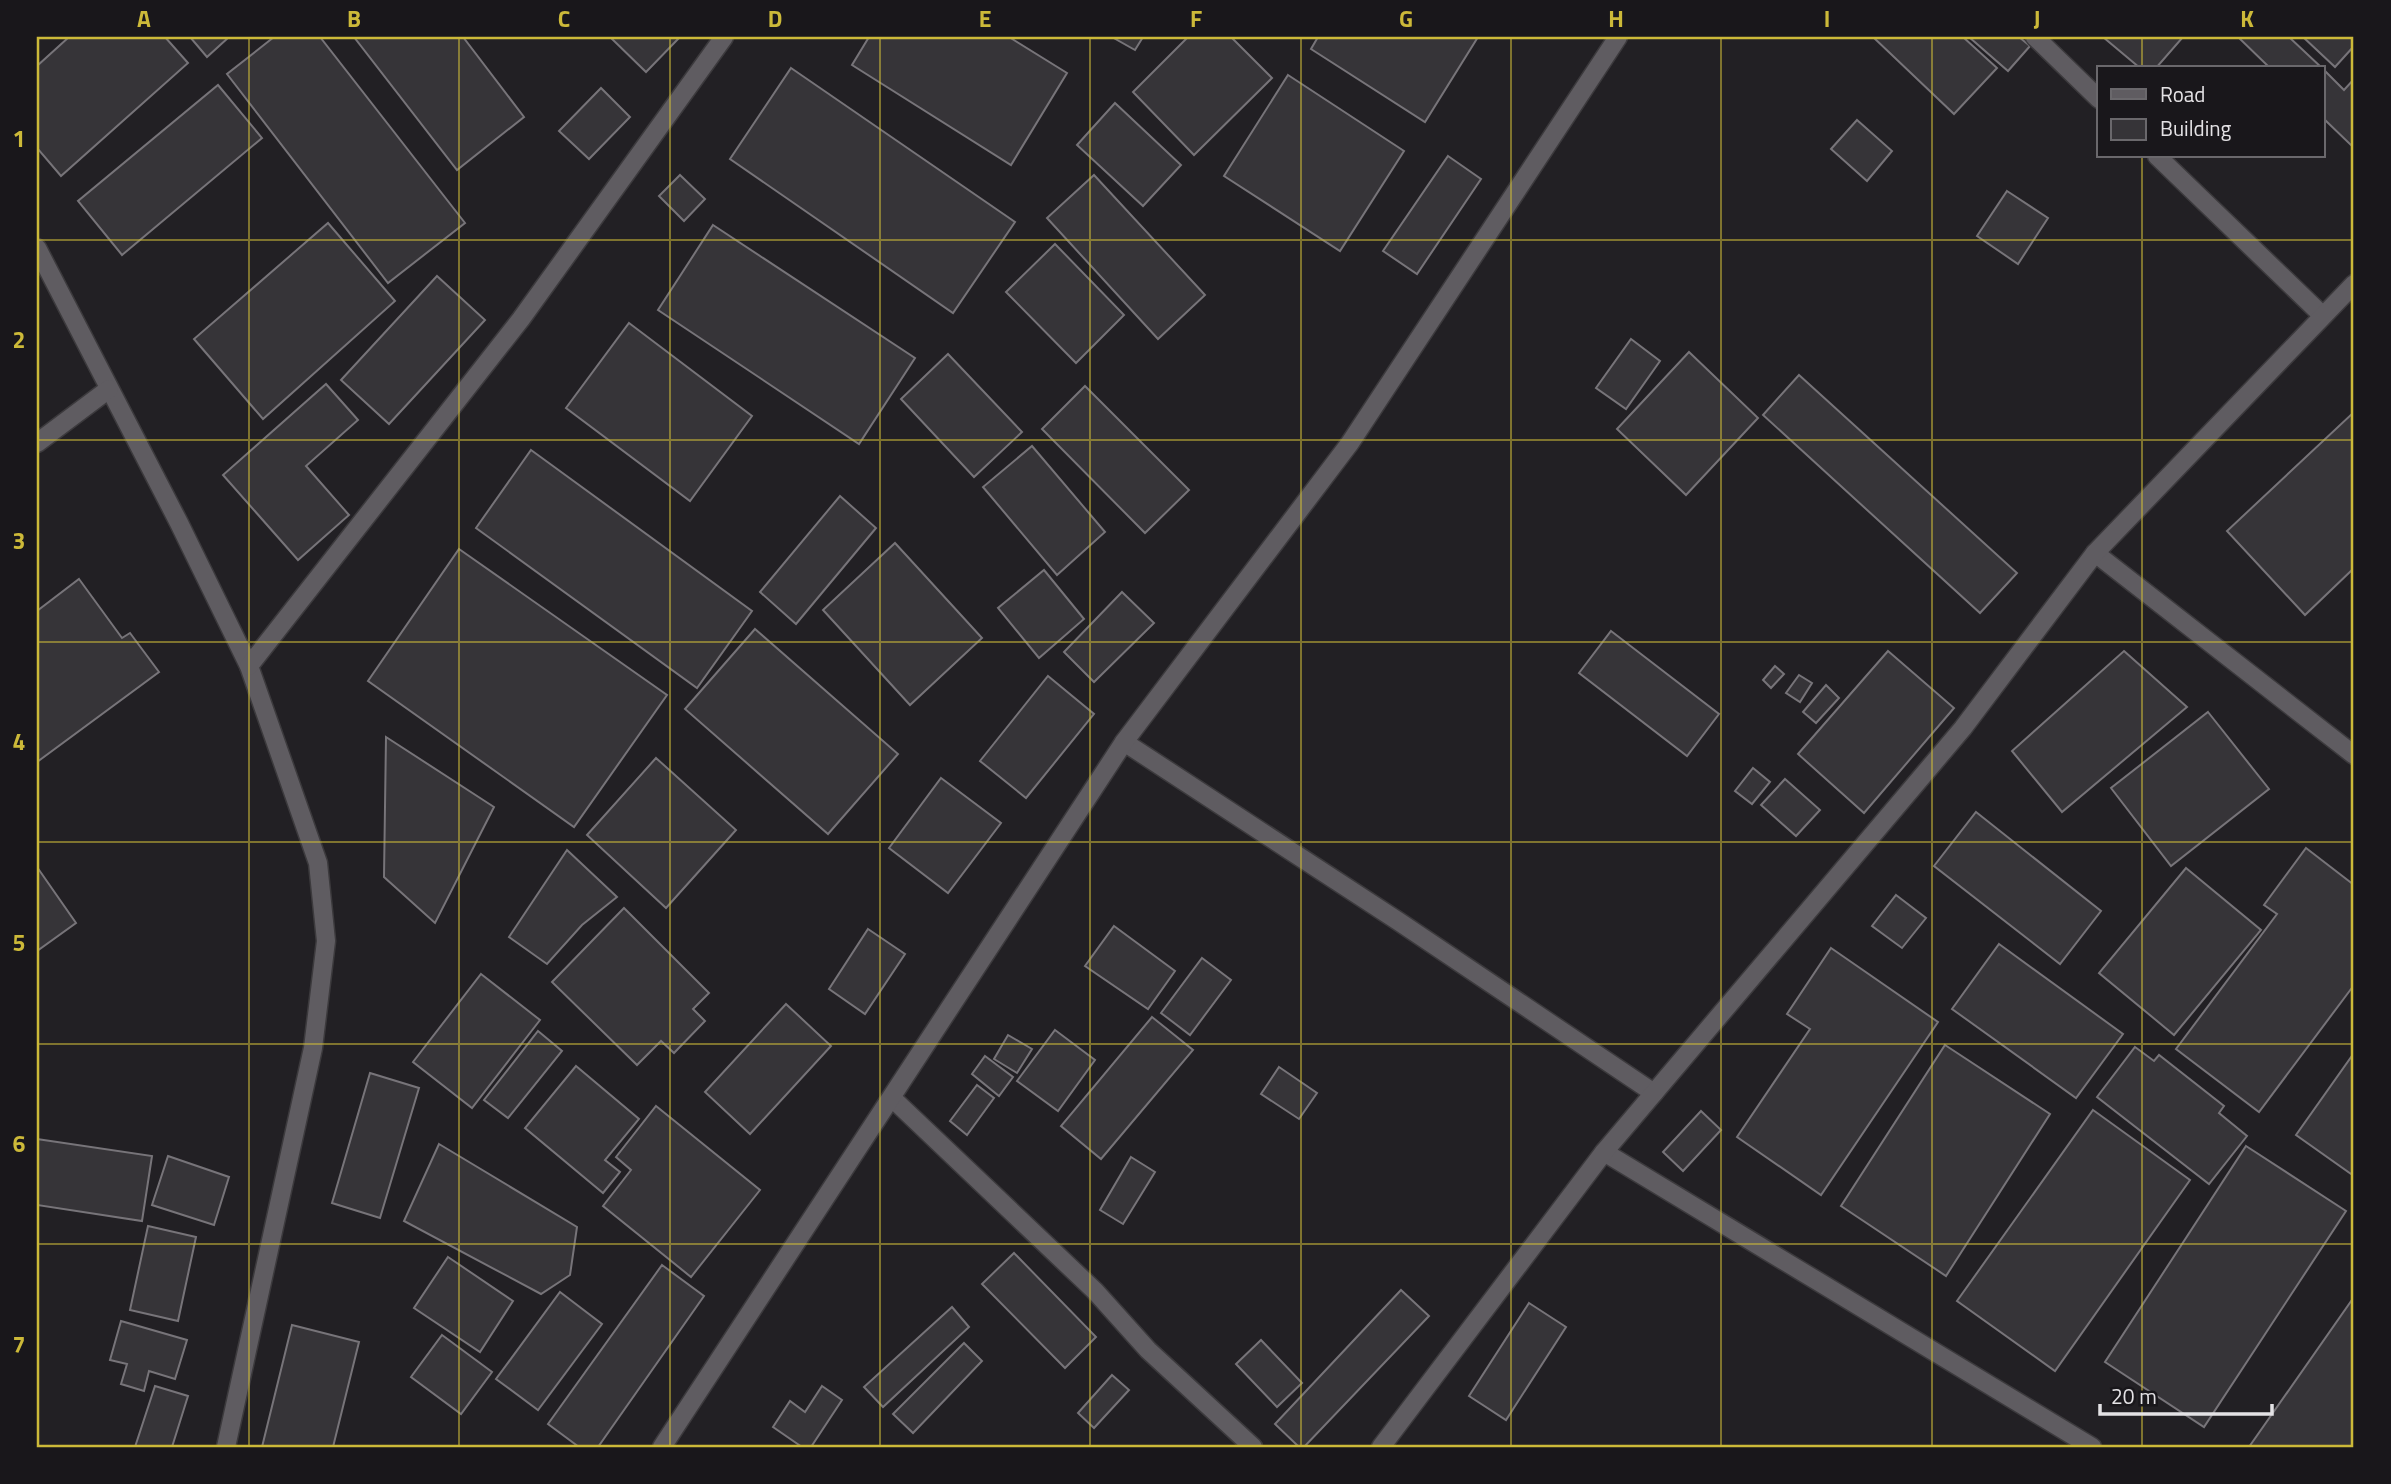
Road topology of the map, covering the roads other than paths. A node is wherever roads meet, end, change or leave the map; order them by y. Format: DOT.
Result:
graph roads {
  1 [pos="724,37"];
  2 [pos="1618,37"];
  3 [pos="2035,37"];
  4 [pos="2097,97"];
  5 [pos="2159,158"];
  6 [pos="37,248"];
  7 [pos="2354,284"];
  8 [pos="2322,315"];
  9 [pos="109,389"];
  10 [pos="37,443"];
  11 [pos="2095,553"];
  12 [pos="249,666"];
  13 [pos="1124,742"];
  14 [pos="2354,755"];
  15 [pos="1654,1093"];
  16 [pos="892,1098"];
  17 [pos="1604,1152"];
  18 [pos="226,1447"];
  19 [pos="662,1447"];
  20 [pos="1253,1447"];
  21 [pos="1381,1447"];
  22 [pos="2092,1447"];
  1 -- 12 [label="street"];
  2 -- 13 [label="street"];
  3 -- 4 [label="street"];
  5 -- 8 [label="street"];
  6 -- 9 [label="street"];
  7 -- 8 [label="street"];
  8 -- 11 [label="street"];
  9 -- 10 [label="street"];
  9 -- 12 [label="street"];
  11 -- 14 [label="street"];
  11 -- 15 [label="street"];
  12 -- 18 [label="street"];
  13 -- 15 [label="street"];
  13 -- 16 [label="street"];
  15 -- 17 [label="street"];
  16 -- 19 [label="street"];
  16 -- 20 [label="street"];
  17 -- 21 [label="street"];
  17 -- 22 [label="street"];
}
